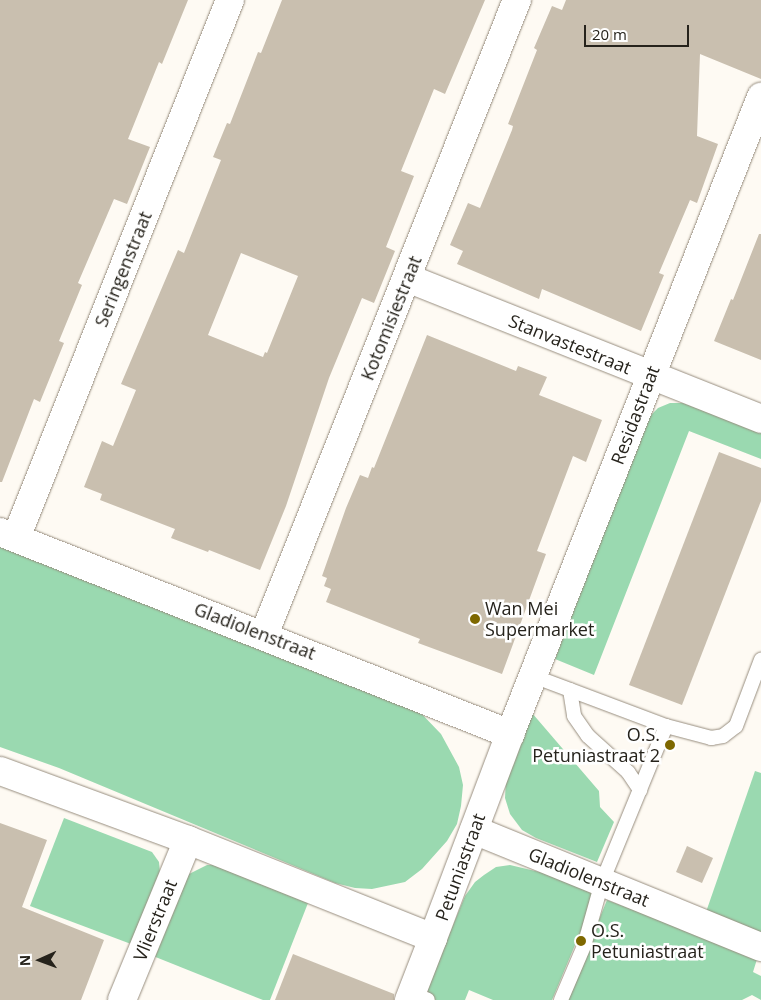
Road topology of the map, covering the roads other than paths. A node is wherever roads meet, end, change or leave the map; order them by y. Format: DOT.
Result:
graph roads {
  1 [pos="230,0"];
  2 [pos="517,0"];
  3 [pos="761,97"];
  4 [pos="407,278"];
  5 [pos="650,376"];
  6 [pos="761,419"];
  7 [pos="8,535"];
  8 [pos="264,634"];
  9 [pos="761,660"];
  10 [pos="533,676"];
  11 [pos="570,690"];
  12 [pos="666,726"];
  13 [pos="510,734"];
  14 [pos="0,770"];
  15 [pos="640,790"];
  16 [pos="474,830"];
  17 [pos="188,840"];
  18 [pos="602,882"];
  19 [pos="433,938"];
  20 [pos="761,947"];
  21 [pos="416,998"];
  22 [pos="122,1000"];
  23 [pos="561,1000"];
  1 -- 7 [label="street, Seringenstraat"];
  2 -- 4 [label="street, Kotomisiestraat"];
  3 -- 5 [label="street, Residastraat"];
  4 -- 5 [label="street, Stanvastestraat"];
  4 -- 8 [label="street, Kotomisiestraat"];
  5 -- 6 [label="street, Stanvastestraat"];
  5 -- 10 [label="street, Residastraat"];
  7 -- 8 [label="street, Gladiolenstraat"];
  8 -- 13 [label="street, Gladiolenstraat"];
  9 -- 12 [label="lane"];
  10 -- 11 [label="lane"];
  10 -- 13 [label="street, Residastraat"];
  11 -- 12 [label="lane"];
  11 -- 15 [label="lane"];
  12 -- 15 [label="lane"];
  13 -- 16 [label="street, Petuniastraat"];
  14 -- 17 [label="street"];
  15 -- 18 [label="lane"];
  16 -- 18 [label="street, Gladiolenstraat"];
  16 -- 19 [label="street, Petuniastraat"];
  17 -- 19 [label="street"];
  17 -- 22 [label="street, Vlierstraat"];
  18 -- 20 [label="street, Gladiolenstraat"];
  18 -- 23 [label="lane"];
  19 -- 21 [label="street, Petuniastraat"];
}
